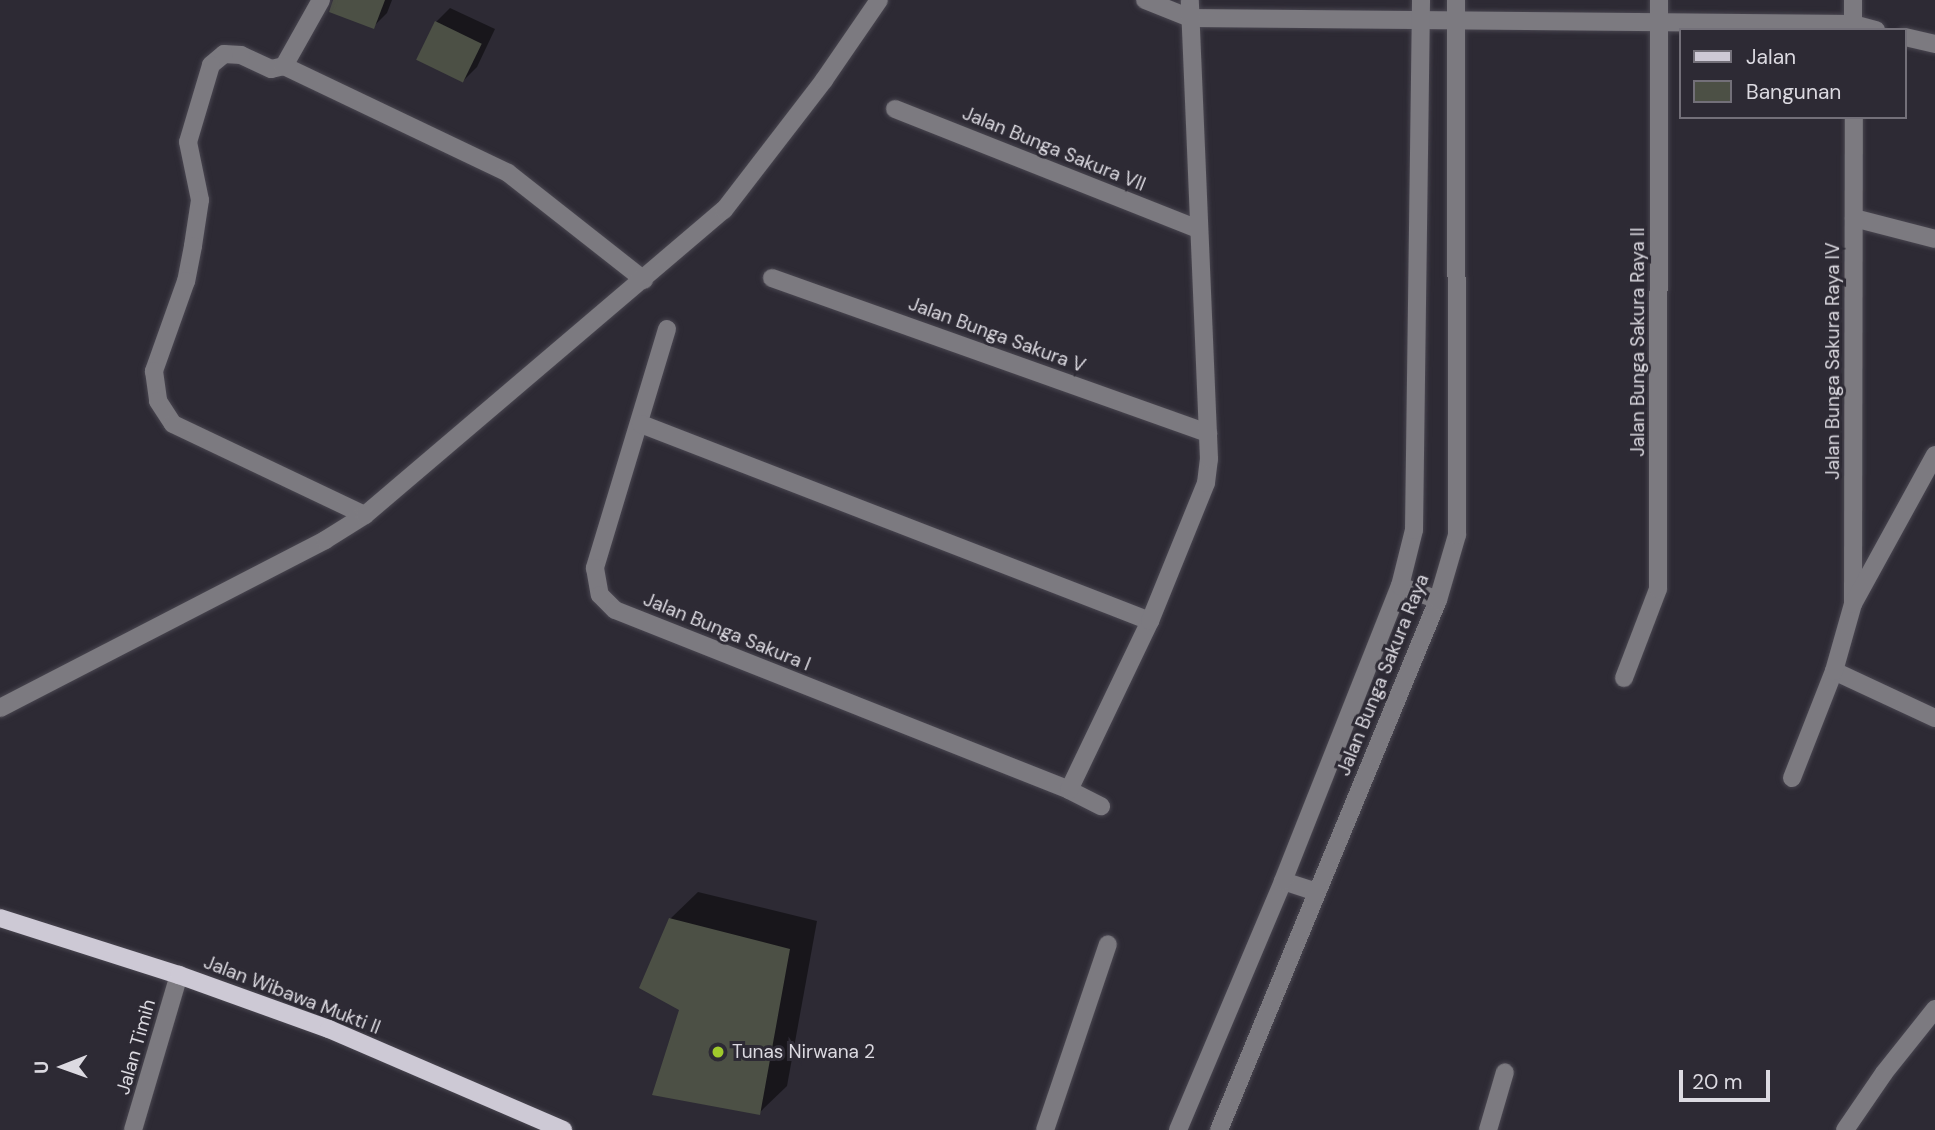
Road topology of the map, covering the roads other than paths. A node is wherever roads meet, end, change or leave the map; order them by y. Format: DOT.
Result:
graph roads {
  1 [pos="321,0"];
  2 [pos="879,0"];
  3 [pos="1145,0"];
  4 [pos="1421,0"];
  5 [pos="1456,0"];
  6 [pos="1660,0"];
  7 [pos="1853,0"];
  8 [pos="1190,9"];
  9 [pos="1421,19"];
  10 [pos="1456,20"];
  11 [pos="1660,24"];
  12 [pos="1853,27"];
  13 [pos="1907,37"];
  14 [pos="1935,44"];
  15 [pos="284,66"];
  16 [pos="895,109"];
  17 [pos="1854,119"];
  18 [pos="1854,218"];
  19 [pos="1198,229"];
  20 [pos="1935,239"];
  21 [pos="772,278"];
  22 [pos="644,280"];
  23 [pos="667,328"];
  24 [pos="641,424"];
  25 [pos="1208,432"];
  26 [pos="1935,455"];
  27 [pos="365,514"];
  28 [pos="1400,586"];
  29 [pos="1438,600"];
  30 [pos="1853,604"];
  31 [pos="1150,621"];
  32 [pos="1834,671"];
  33 [pos="1624,678"];
  34 [pos="0,708"];
  35 [pos="1935,718"];
  36 [pos="1792,778"];
  37 [pos="1069,790"];
  38 [pos="1101,806"];
  39 [pos="1283,881"];
  40 [pos="1317,892"];
  41 [pos="0,918"];
  42 [pos="1108,944"];
  43 [pos="179,975"];
  44 [pos="1935,1009"];
  45 [pos="1505,1072"];
  46 [pos="134,1130"];
  47 [pos="563,1130"];
  48 [pos="1045,1130"];
  49 [pos="1178,1130"];
  50 [pos="1219,1130"];
  51 [pos="1488,1130"];
  52 [pos="1846,1130"];
  1 -- 15 [label="street"];
  2 -- 22 [label="street"];
  3 -- 8 [label="street"];
  4 -- 9 [label="street, Jalan Bunga Sakura Raya"];
  5 -- 10 [label="street, Jalan Bunga Sakura Raya"];
  6 -- 11 [label="street, Jalan Bunga Sakura Raya II"];
  7 -- 12 [label="street"];
  8 -- 9 [label="street"];
  8 -- 19 [label="street"];
  9 -- 10 [label="street"];
  9 -- 28 [label="street, Jalan Bunga Sakura Raya"];
  10 -- 11 [label="street"];
  10 -- 29 [label="street, Jalan Bunga Sakura Raya"];
  11 -- 12 [label="street"];
  11 -- 33 [label="street, Jalan Bunga Sakura Raya II"];
  13 -- 14 [label="street"];
  15 -- 22 [label="street"];
  15 -- 27 [label="street"];
  16 -- 19 [label="street, Jalan Bunga Sakura VII"];
  17 -- 18 [label="street, Jalan Bunga Sakura Raya IV"];
  18 -- 20 [label="street"];
  18 -- 30 [label="street, Jalan Bunga Sakura Raya IV"];
  19 -- 25 [label="street"];
  21 -- 25 [label="street, Jalan Bunga Sakura V"];
  22 -- 27 [label="street"];
  23 -- 24 [label="street, Jalan Bunga Sakura I"];
  24 -- 31 [label="street"];
  24 -- 37 [label="street, Jalan Bunga Sakura I"];
  25 -- 31 [label="street"];
  26 -- 30 [label="street"];
  27 -- 34 [label="street"];
  28 -- 29 [label="street"];
  28 -- 39 [label="street, Jalan Bunga Sakura Raya"];
  29 -- 40 [label="street, Jalan Bunga Sakura Raya"];
  30 -- 32 [label="street"];
  31 -- 37 [label="street"];
  32 -- 35 [label="street"];
  32 -- 36 [label="street"];
  37 -- 38 [label="street, Jalan Bunga Sakura I"];
  39 -- 40 [label="street"];
  39 -- 49 [label="street, Jalan Bunga Sakura Raya"];
  40 -- 50 [label="street, Jalan Bunga Sakura Raya"];
  41 -- 43 [label="main road, Jalan Wibawa Mukti II"];
  42 -- 48 [label="street"];
  43 -- 46 [label="street, Jalan Timih"];
  43 -- 47 [label="main road, Jalan Wibawa Mukti II"];
  44 -- 52 [label="street"];
  45 -- 51 [label="street"];
}
